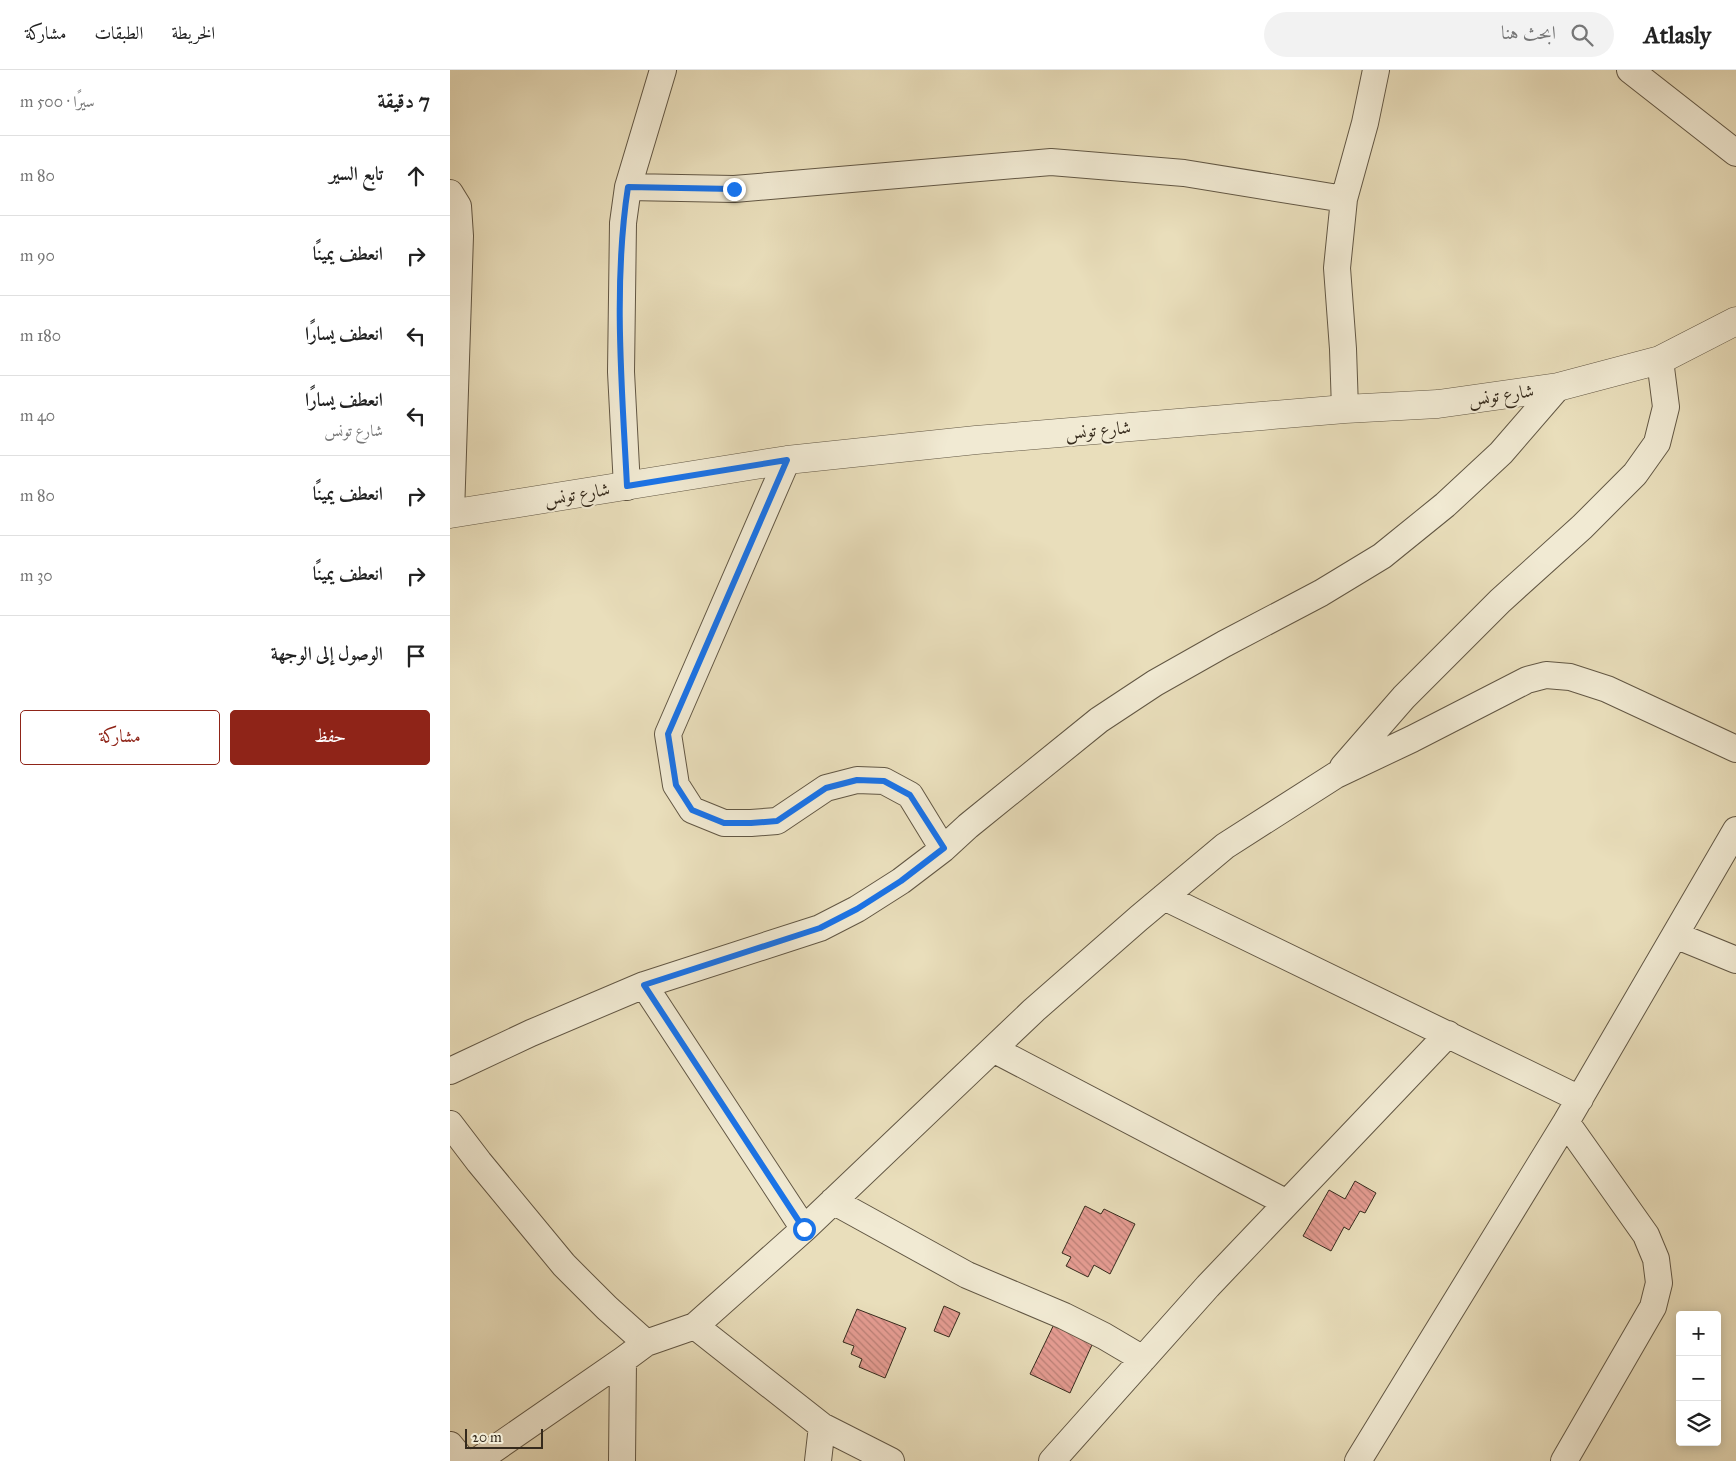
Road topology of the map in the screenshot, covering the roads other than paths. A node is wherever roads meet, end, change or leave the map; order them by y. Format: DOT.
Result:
graph roads {
  1 [pos="663,70"];
  2 [pos="1376,70"];
  3 [pos="1630,70"];
  4 [pos="1736,153"];
  5 [pos="628,187"];
  6 [pos="450,193"];
  7 [pos="1344,200"];
  8 [pos="1736,321"];
  9 [pos="1660,360"];
  10 [pos="1558,387"];
  11 [pos="1346,409"];
  12 [pos="787,460"];
  13 [pos="627,486"];
  14 [pos="451,514"];
  15 [pos="1736,749"];
  16 [pos="1336,775"];
  17 [pos="1736,830"];
  18 [pos="944,848"];
  19 [pos="1164,897"];
  20 [pos="1675,935"];
  21 [pos="1736,960"];
  22 [pos="644,985"];
  23 [pos="1448,1034"];
  24 [pos="993,1049"];
  25 [pos="450,1071"];
  26 [pos="1580,1099"];
  27 [pos="1566,1122"];
  28 [pos="450,1124"];
  29 [pos="833,1202"];
  30 [pos="1288,1203"];
  31 [pos="804,1229"];
  32 [pos="695,1326"];
  33 [pos="646,1343"];
  34 [pos="1143,1359"];
  35 [pos="622,1360"];
  36 [pos="822,1426"];
  37 [pos="450,1445"];
  38 [pos="463,1461"];
  39 [pos="477,1461"];
  40 [pos="622,1461"];
  41 [pos="818,1461"];
  42 [pos="891,1461"];
  43 [pos="1052,1461"];
  44 [pos="1358,1461"];
  45 [pos="1564,1461"];
  1 -- 5 [label="street"];
  2 -- 7 [label="street"];
  3 -- 4 [label="street"];
  5 -- 7 [label="street"];
  5 -- 13 [label="street"];
  6 -- 14 [label="street"];
  7 -- 11 [label="street"];
  8 -- 9 [label="street, شارع تونس"];
  9 -- 10 [label="street, شارع تونس"];
  9 -- 16 [label="street"];
  10 -- 11 [label="street, شارع تونس"];
  10 -- 18 [label="street"];
  11 -- 12 [label="street, شارع تونس"];
  12 -- 13 [label="street, شارع تونس"];
  12 -- 18 [label="street"];
  13 -- 14 [label="street, شارع تونس"];
  15 -- 16 [label="street"];
  16 -- 19 [label="street"];
  17 -- 20 [label="street"];
  18 -- 22 [label="street"];
  19 -- 23 [label="street"];
  19 -- 24 [label="street"];
  20 -- 21 [label="street"];
  20 -- 26 [label="street"];
  22 -- 25 [label="street"];
  22 -- 31 [label="street"];
  23 -- 26 [label="street"];
  23 -- 30 [label="street"];
  24 -- 29 [label="street"];
  24 -- 30 [label="street"];
  26 -- 27 [label="street"];
  27 -- 44 [label="street"];
  27 -- 45 [label="street"];
  28 -- 33 [label="street"];
  29 -- 31 [label="street"];
  29 -- 34 [label="street"];
  30 -- 34 [label="street"];
  31 -- 32 [label="street"];
  32 -- 33 [label="street"];
  32 -- 36 [label="street"];
  33 -- 35 [label="street"];
  34 -- 43 [label="street"];
  35 -- 39 [label="street"];
  35 -- 40 [label="street"];
  36 -- 41 [label="street"];
  36 -- 42 [label="street"];
  37 -- 38 [label="street"];
}
